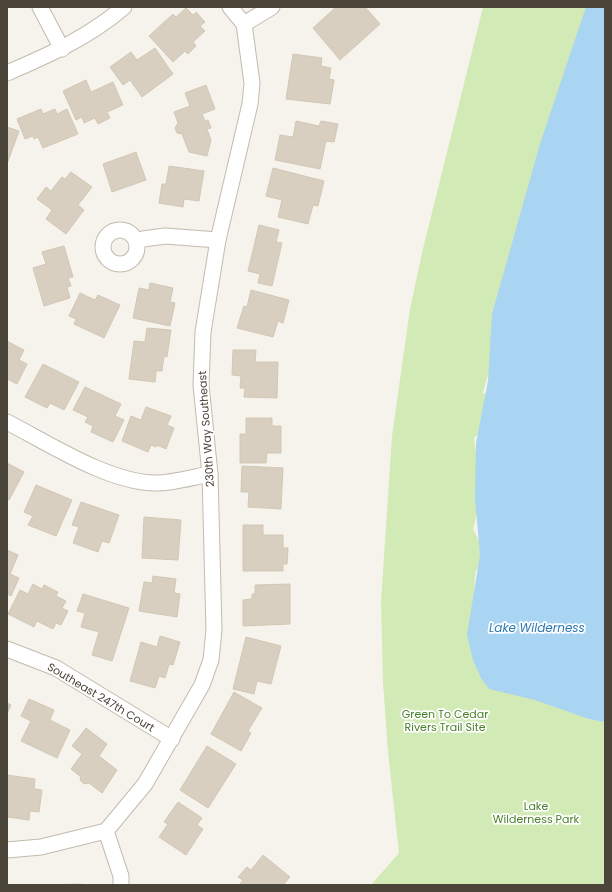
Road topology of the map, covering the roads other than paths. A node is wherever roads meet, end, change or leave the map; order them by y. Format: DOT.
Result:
graph roads {
  1 [pos="40,7"];
  2 [pos="124,7"];
  3 [pos="230,7"];
  4 [pos="272,7"];
  5 [pos="244,24"];
  6 [pos="62,49"];
  7 [pos="7,73"];
  8 [pos="136,240"];
  9 [pos="218,240"];
  10 [pos="7,422"];
  11 [pos="210,474"];
  12 [pos="7,649"];
  13 [pos="172,739"];
  14 [pos="106,832"];
  15 [pos="7,850"];
  16 [pos="121,885"];
  1 -- 6 [label="street"];
  2 -- 6 [label="street"];
  3 -- 5 [label="street"];
  4 -- 5 [label="street"];
  5 -- 9 [label="street, 230th Way Southeast"];
  6 -- 7 [label="street"];
  8 -- 9 [label="street"];
  9 -- 11 [label="street, 230th Way Southeast"];
  10 -- 11 [label="street"];
  11 -- 13 [label="street, 230th Way Southeast"];
  12 -- 13 [label="street, Southeast 247th Court"];
  13 -- 14 [label="street, 230th Way Southeast"];
  14 -- 15 [label="street"];
  14 -- 16 [label="street"];
}
